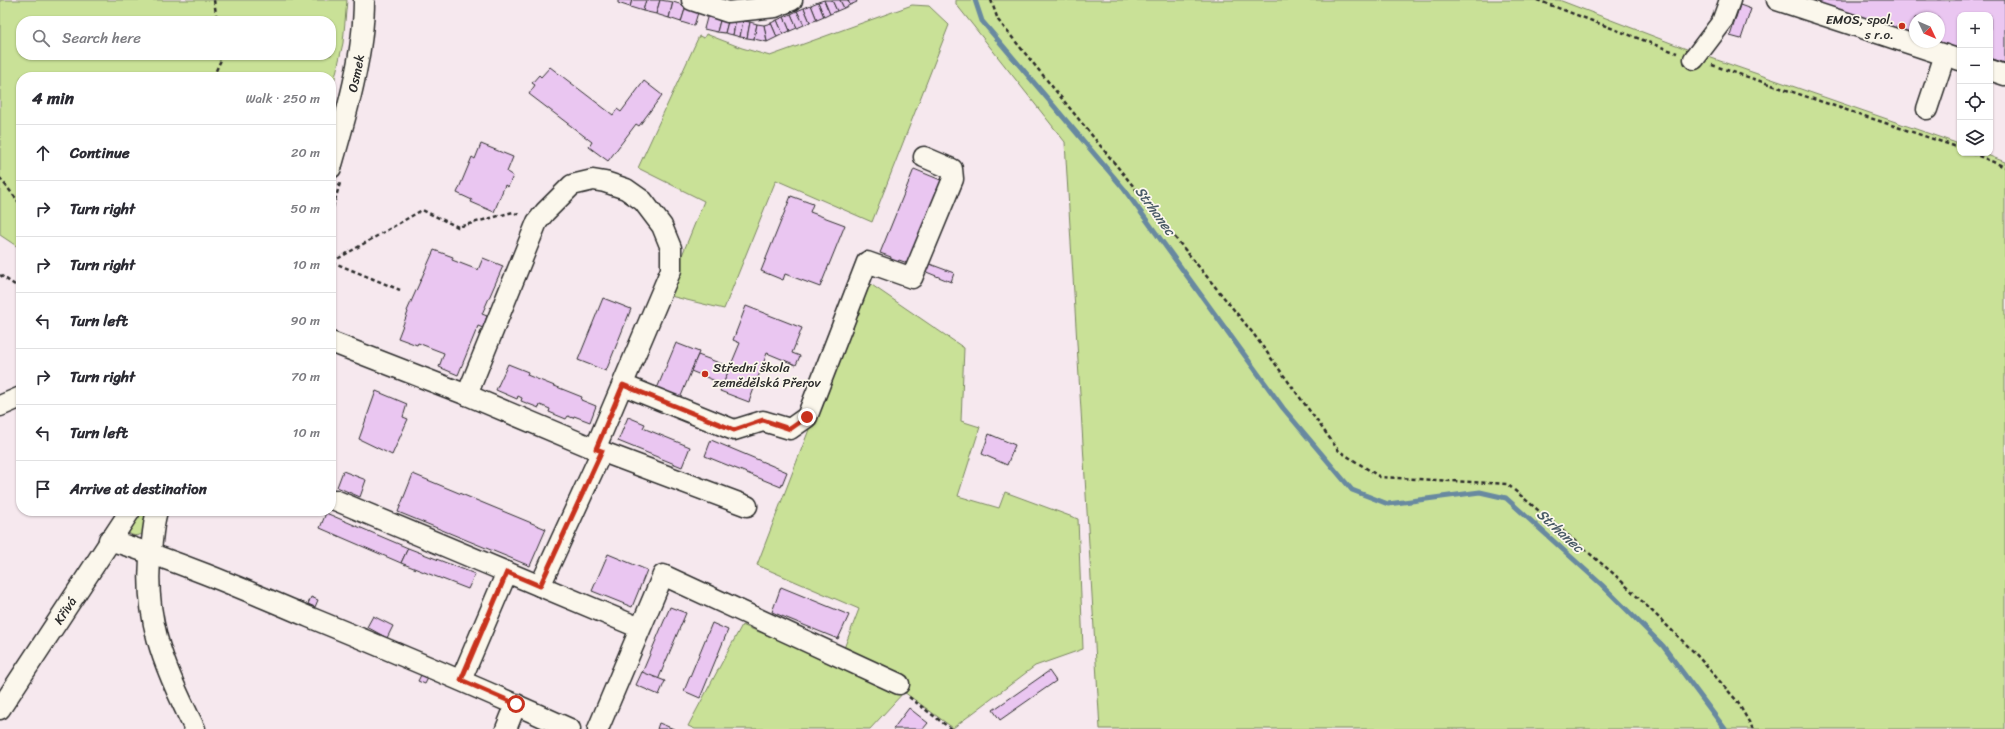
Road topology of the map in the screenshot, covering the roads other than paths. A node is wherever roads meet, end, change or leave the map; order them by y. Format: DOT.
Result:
graph roads {
  1 [pos="364,0"];
  2 [pos="692,0"];
  3 [pos="792,0"];
  4 [pos="1730,0"];
  5 [pos="1777,0"];
  6 [pos="1953,58"];
  7 [pos="1694,59"];
  8 [pos="1993,71"];
  9 [pos="2005,75"];
  10 [pos="1927,109"];
  11 [pos="336,148"];
  12 [pos="924,157"];
  13 [pos="336,344"];
  14 [pos="623,385"];
  15 [pos="467,395"];
  16 [pos="16,399"];
  17 [pos="0,406"];
  18 [pos="599,450"];
  19 [pos="336,500"];
  20 [pos="747,506"];
  21 [pos="126,516"];
  22 [pos="156,516"];
  23 [pos="109,540"];
  24 [pos="150,552"];
  25 [pos="507,572"];
  26 [pos="540,586"];
  27 [pos="640,628"];
  28 [pos="461,680"];
  29 [pos="899,684"];
  30 [pos="516,704"];
  31 [pos="0,710"];
  32 [pos="195,729"];
  33 [pos="506,729"];
  34 [pos="570,729"];
  35 [pos="598,729"];
  1 -- 11 [label="street, Osmek"];
  2 -- 3 [label="street"];
  4 -- 7 [label="street"];
  5 -- 6 [label="street"];
  6 -- 10 [label="street"];
  8 -- 9 [label="street"];
  12 -- 14 [label="street"];
  13 -- 15 [label="street"];
  14 -- 15 [label="street"];
  14 -- 18 [label="street"];
  15 -- 18 [label="street"];
  16 -- 17 [label="street"];
  18 -- 20 [label="street"];
  18 -- 26 [label="street"];
  19 -- 25 [label="street"];
  21 -- 23 [label="street, Křivá"];
  22 -- 24 [label="street"];
  23 -- 24 [label="street"];
  23 -- 31 [label="street, Křivá"];
  24 -- 28 [label="street"];
  24 -- 32 [label="street"];
  25 -- 26 [label="street"];
  25 -- 28 [label="street"];
  26 -- 27 [label="street"];
  27 -- 29 [label="street"];
  27 -- 35 [label="street"];
  28 -- 30 [label="street"];
  30 -- 33 [label="street"];
  30 -- 34 [label="street"];
}
